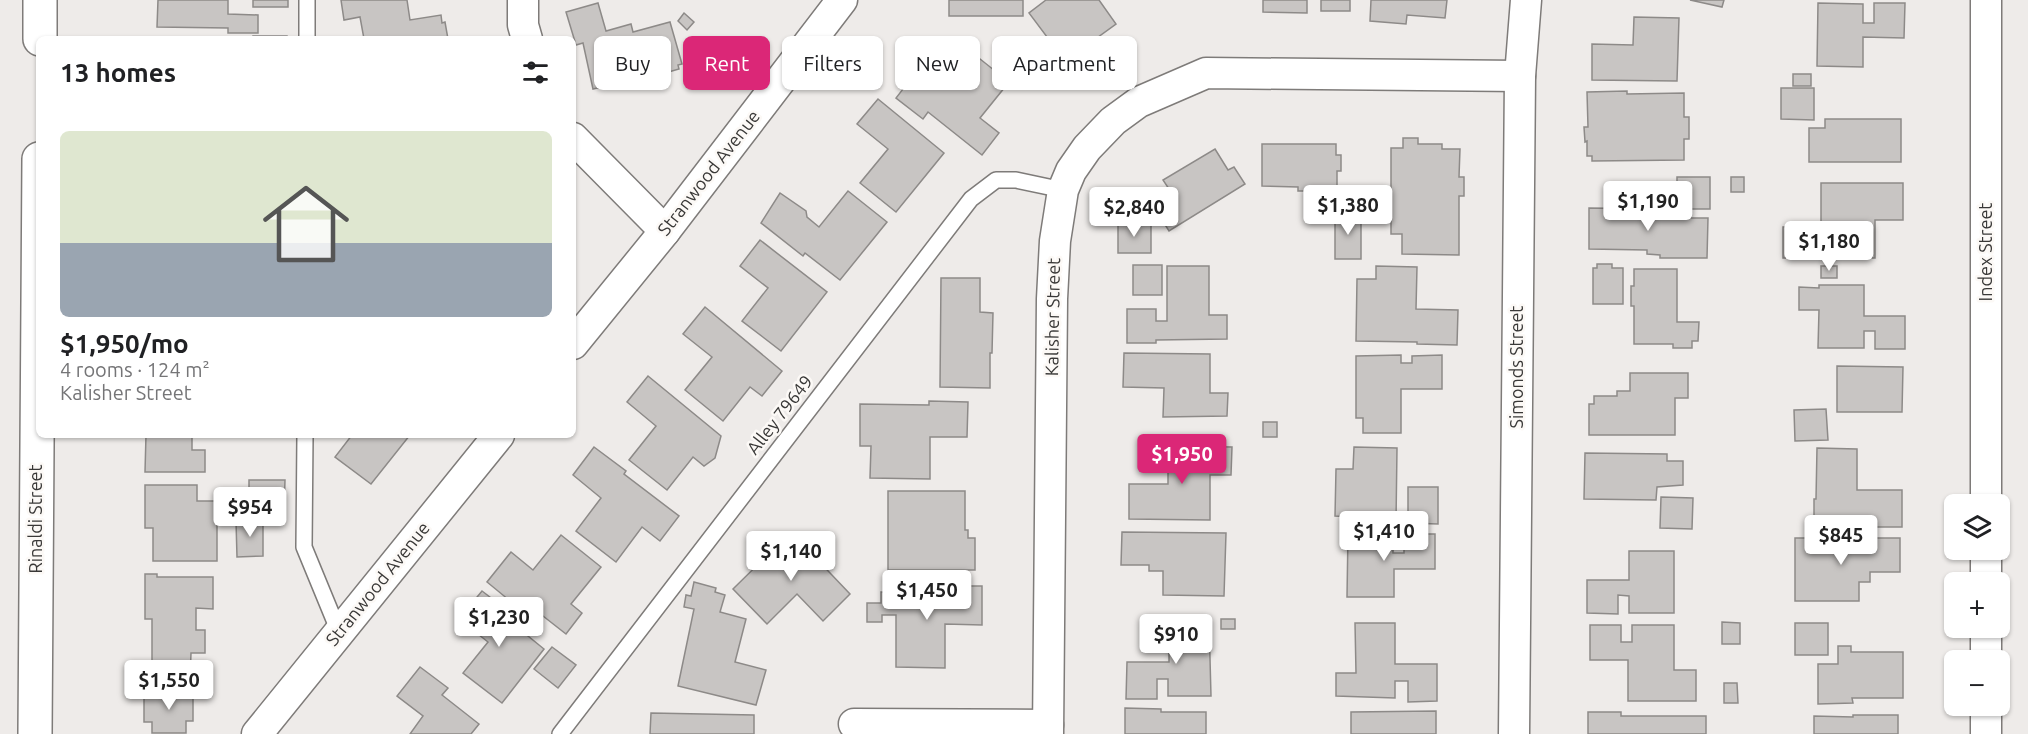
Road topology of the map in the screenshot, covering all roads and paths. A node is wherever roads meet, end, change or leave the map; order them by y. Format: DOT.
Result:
graph roads {
  1 [pos="40,0"];
  2 [pos="307,0"];
  3 [pos="523,0"];
  4 [pos="842,0"];
  5 [pos="1526,0"];
  6 [pos="1986,0"];
  7 [pos="40,36"];
  8 [pos="307,36"];
  9 [pos="526,36"];
  10 [pos="1520,76"];
  11 [pos="576,141"];
  12 [pos="1063,190"];
  13 [pos="665,231"];
  14 [pos="576,340"];
  15 [pos="37,438"];
  16 [pos="305,438"];
  17 [pos="497,438"];
  18 [pos="1986,494"];
  19 [pos="339,632"];
  20 [pos="1986,716"];
  21 [pos="854,724"];
  22 [pos="270,730"];
  23 [pos="1048,730"];
  24 [pos="35,734"];
  25 [pos="560,734"];
  26 [pos="1514,734"];
  27 [pos="1986,734"];
  1 -- 7 [label="main road"];
  2 -- 8 [label="lane"];
  3 -- 9 [label="street"];
  4 -- 13 [label="street, Stranwood Avenue"];
  5 -- 10 [label="street, Simonds Street"];
  6 -- 18 [label="street, Index Street"];
  10 -- 12 [label="street, Kalisher Street"];
  10 -- 26 [label="street, Simonds Street"];
  11 -- 13 [label="street"];
  12 -- 23 [label="street, Kalisher Street"];
  12 -- 25 [label="lane, Alley 79649"];
  13 -- 14 [label="street, Stranwood Avenue"];
  15 -- 24 [label="main road, Rinaldi Street"];
  16 -- 19 [label="lane"];
  17 -- 19 [label="street, Stranwood Avenue"];
  19 -- 22 [label="street, Stranwood Avenue"];
  20 -- 27 [label="street"];
  21 -- 23 [label="street"];
}
